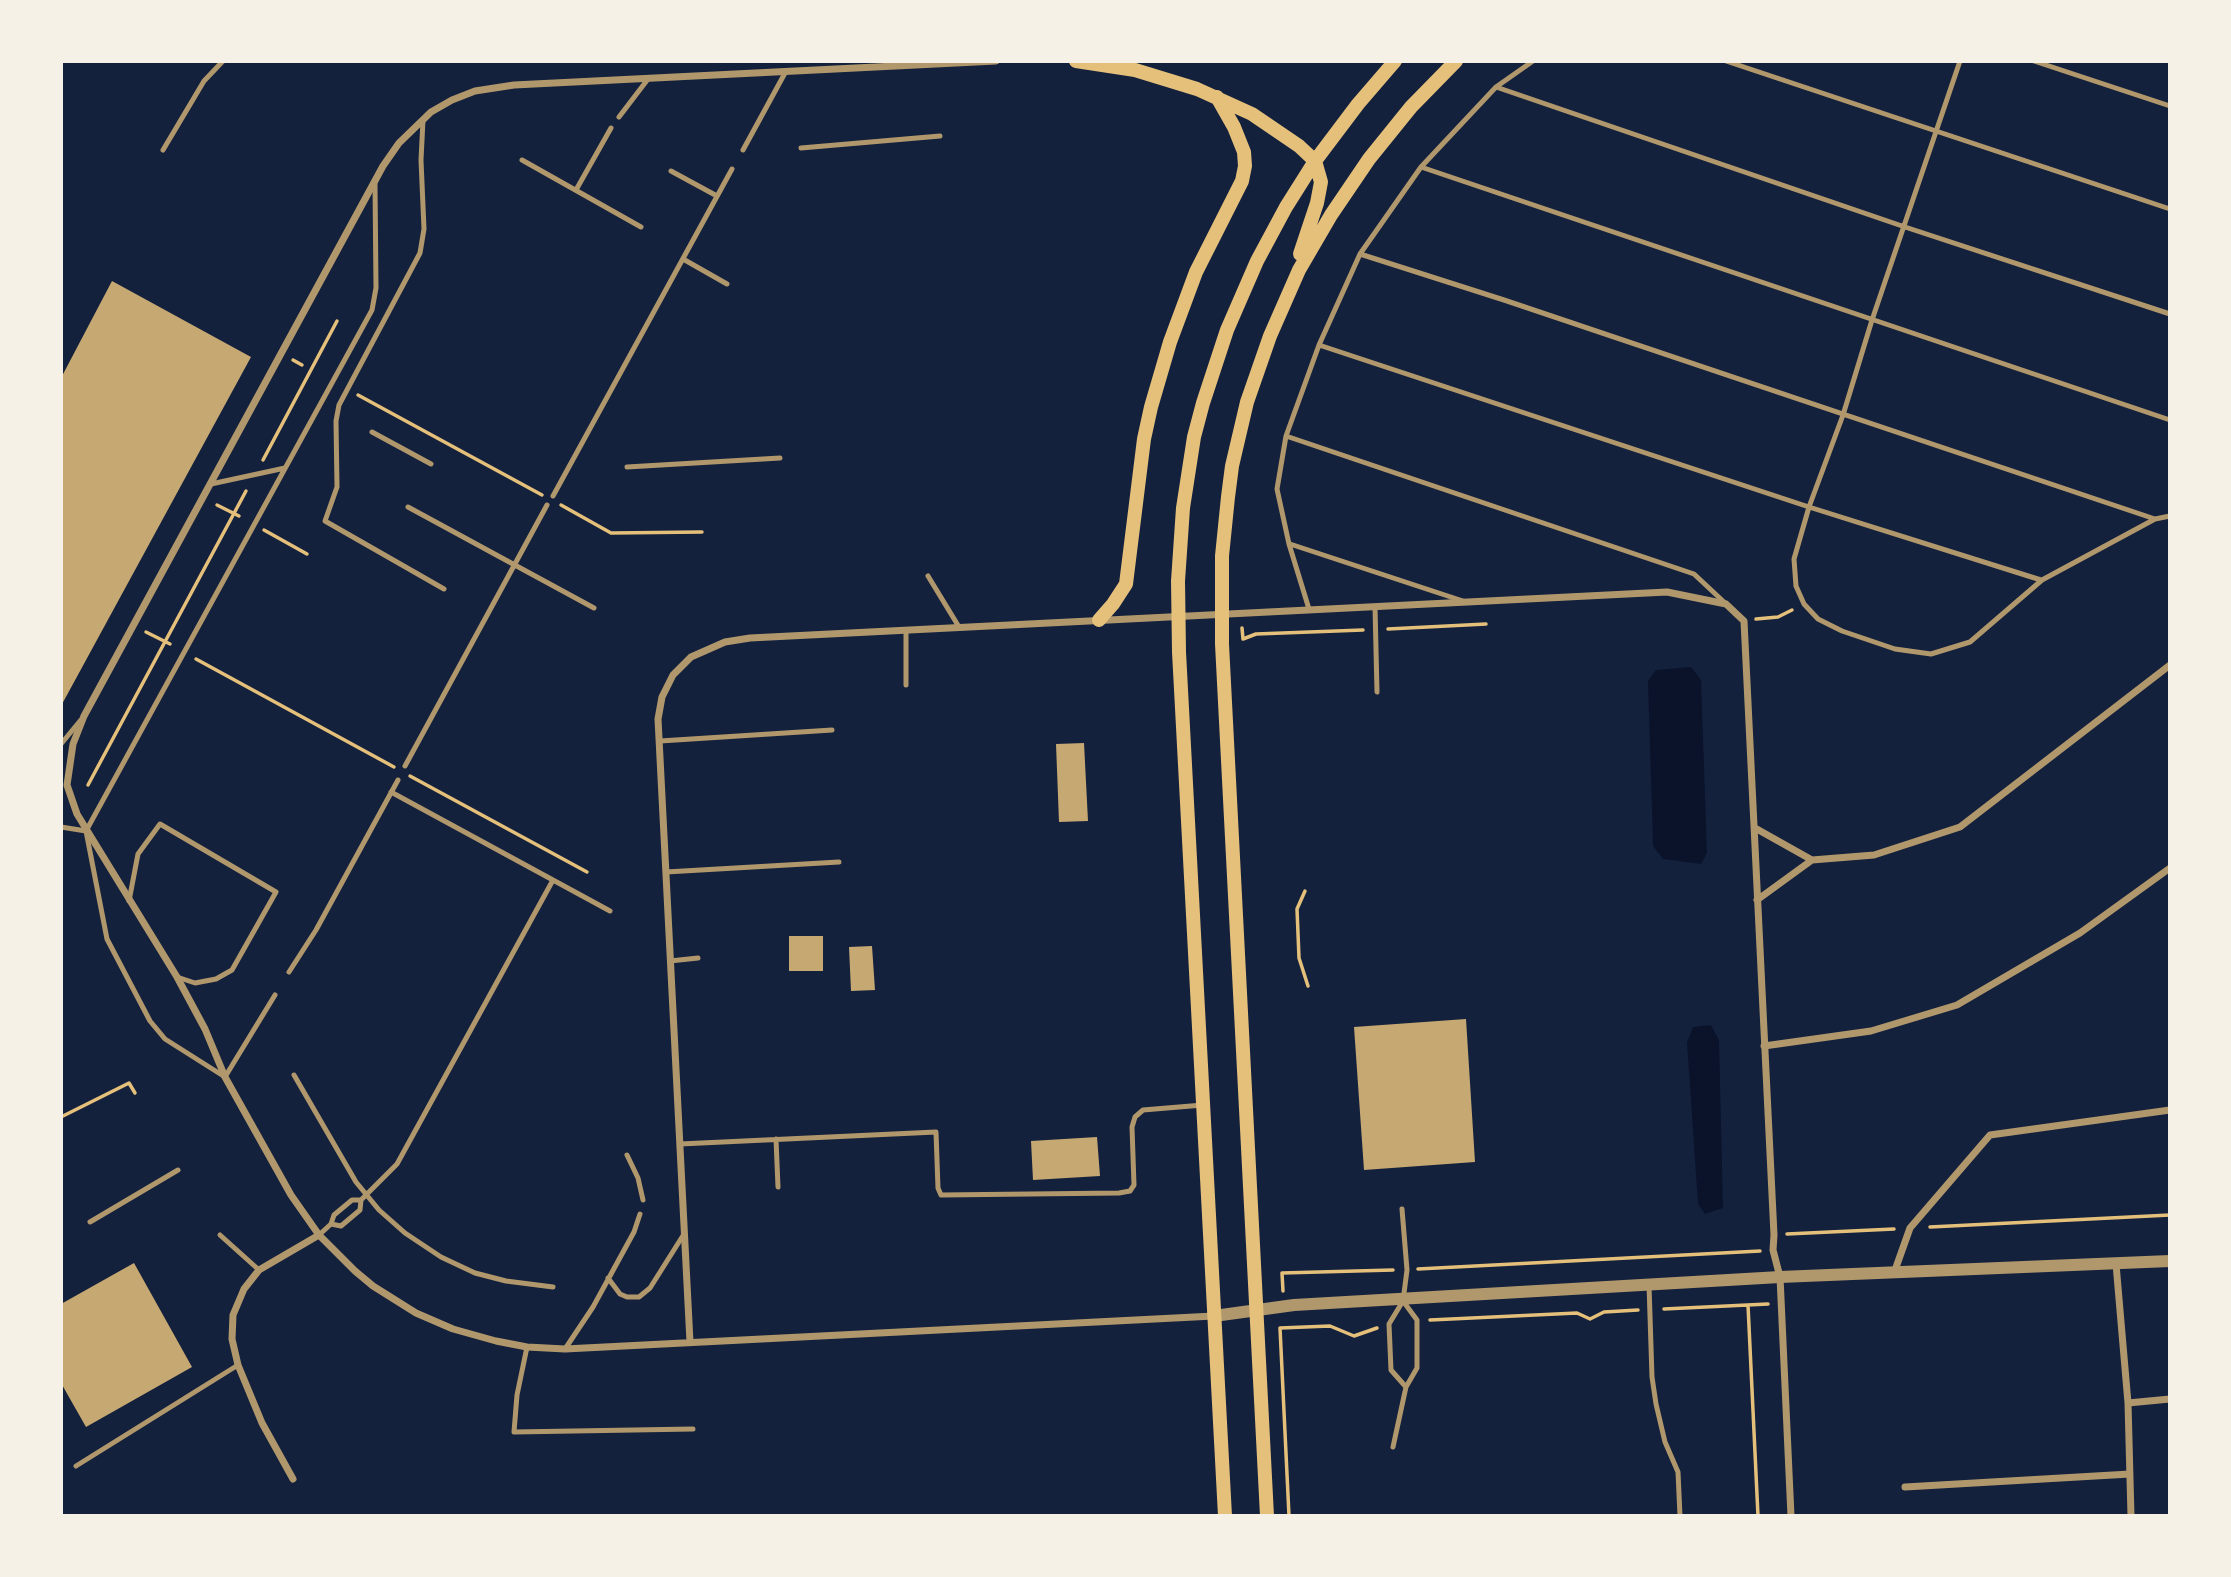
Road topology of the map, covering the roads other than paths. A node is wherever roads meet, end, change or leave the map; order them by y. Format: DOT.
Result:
graph roads {
  1 [pos="223,61"];
  2 [pos="996,61"];
  3 [pos="1076,61"];
  4 [pos="1395,61"];
  5 [pos="1456,61"];
  6 [pos="1533,61"];
  7 [pos="1726,61"];
  8 [pos="1960,61"];
  9 [pos="2034,61"];
  10 [pos="785,73"];
  11 [pos="648,79"];
  12 [pos="1496,87"];
  13 [pos="1217,97"];
  14 [pos="2170,106"];
  15 [pos="619,117"];
  16 [pos="423,120"];
  17 [pos="611,128"];
  18 [pos="1936,131"];
  19 [pos="940,136"];
  20 [pos="801,148"];
  21 [pos="163,150"];
  22 [pos="743,150"];
  23 [pos="522,160"];
  24 [pos="1315,161"];
  25 [pos="1421,167"];
  26 [pos="732,169"];
  27 [pos="671,171"];
  28 [pos="375,181"];
  29 [pos="576,190"];
  30 [pos="717,196"];
  31 [pos="2170,209"];
  32 [pos="641,227"];
  33 [pos="1905,228"];
  34 [pos="1360,254"];
  35 [pos="683,259"];
  36 [pos="727,284"];
  37 [pos="1284,302"];
  38 [pos="2170,314"];
  39 [pos="1872,320"];
  40 [pos="1319,345"];
  41 [pos="1843,415"];
  42 [pos="2170,420"];
  43 [pos="372,432"];
  44 [pos="1286,436"];
  45 [pos="780,458"];
  46 [pos="431,464"];
  47 [pos="627,467"];
  48 [pos="285,468"];
  49 [pos="211,484"];
  50 [pos="553,496"];
  51 [pos="547,505"];
  52 [pos="408,507"];
  53 [pos="1809,507"];
  54 [pos="2170,516"];
  55 [pos="2155,519"];
  56 [pos="1289,544"];
  57 [pos="515,565"];
  58 [pos="928,576"];
  59 [pos="2042,580"];
  60 [pos="444,589"];
  61 [pos="1470,603"];
  62 [pos="1726,604"];
  63 [pos="1375,607"];
  64 [pos="594,608"];
  65 [pos="1308,609"];
  66 [pos="1222,613"];
  67 [pos="1178,615"];
  68 [pos="1099,620"];
  69 [pos="960,627"];
  70 [pos="906,630"];
  71 [pos="2170,665"];
  72 [pos="906,685"];
  73 [pos="1377,692"];
  74 [pos="84,716"];
  75 [pos="832,730"];
  76 [pos="660,741"];
  77 [pos="61,744"];
  78 [pos="405,766"];
  79 [pos="398,780"];
  80 [pos="391,792"];
  81 [pos="61,827"];
  82 [pos="1755,828"];
  83 [pos="86,831"];
  84 [pos="1812,860"];
  85 [pos="839,862"];
  86 [pos="2170,868"];
  87 [pos="666,872"];
  88 [pos="553,880"];
  89 [pos="1757,900"];
  90 [pos="129,901"];
  91 [pos="610,911"];
  92 [pos="698,958"];
  93 [pos="670,961"];
  94 [pos="289,972"];
  95 [pos="177,977"];
  96 [pos="275,995"];
  97 [pos="1764,1046"];
  98 [pos="294,1075"];
  99 [pos="225,1077"];
  100 [pos="1203,1105"];
  101 [pos="2170,1110"];
  102 [pos="776,1139"];
  103 [pos="680,1144"];
  104 [pos="628,1154"];
  105 [pos="178,1170"];
  106 [pos="778,1187"];
  107 [pos="364,1197"];
  108 [pos="643,1200"];
  109 [pos="1402,1209"];
  110 [pos="640,1214"];
  111 [pos="90,1222"];
  112 [pos="331,1224"];
  113 [pos="684,1234"];
  114 [pos="220,1235"];
  115 [pos="319,1235"];
  116 [pos="2170,1261"];
  117 [pos="2116,1264"];
  118 [pos="259,1270"];
  119 [pos="1894,1273"];
  120 [pos="1780,1277"];
  121 [pos="608,1278"];
  122 [pos="1649,1285"];
  123 [pos="553,1287"];
  124 [pos="1403,1301"];
  125 [pos="1256,1309"];
  126 [pos="1214,1316"];
  127 [pos="690,1342"];
  128 [pos="527,1347"];
  129 [pos="565,1349"];
  130 [pos="238,1366"];
  131 [pos="1406,1387"];
  132 [pos="2170,1399"];
  133 [pos="2128,1403"];
  134 [pos="693,1429"];
  135 [pos="1393,1447"];
  136 [pos="76,1466"];
  137 [pos="2130,1474"];
  138 [pos="293,1479"];
  139 [pos="1905,1487"];
  140 [pos="1224,1516"];
  141 [pos="1267,1516"];
  142 [pos="1680,1516"];
  143 [pos="1791,1516"];
  144 [pos="2130,1516"];
  1 -- 21 [label="lane"];
  2 -- 10 [label="street"];
  3 -- 13 [label="main road"];
  4 -- 24 [label="main road"];
  5 -- 37 [label="main road"];
  6 -- 12 [label="lane"];
  7 -- 18 [label="lane"];
  8 -- 18 [label="lane"];
  9 -- 14 [label="lane"];
  10 -- 11 [label="street"];
  10 -- 22 [label="lane"];
  11 -- 15 [label="lane"];
  11 -- 16 [label="street"];
  12 -- 25 [label="lane"];
  12 -- 33 [label="lane"];
  13 -- 24 [label="main road"];
  13 -- 68 [label="main road"];
  16 -- 28 [label="street"];
  16 -- 60 [label="lane"];
  17 -- 29 [label="lane"];
  18 -- 31 [label="lane"];
  18 -- 33 [label="lane"];
  19 -- 20 [label="lane"];
  23 -- 29 [label="lane"];
  24 -- 37 [label="main road"];
  24 -- 67 [label="main road"];
  25 -- 34 [label="lane"];
  25 -- 39 [label="lane"];
  26 -- 30 [label="lane"];
  27 -- 30 [label="lane"];
  28 -- 48 [label="lane"];
  28 -- 49 [label="street"];
  29 -- 32 [label="lane"];
  30 -- 35 [label="lane"];
  33 -- 38 [label="lane"];
  33 -- 39 [label="lane"];
  34 -- 40 [label="lane"];
  34 -- 41 [label="lane"];
  35 -- 36 [label="lane"];
  35 -- 50 [label="lane"];
  37 -- 66 [label="main road"];
  39 -- 41 [label="lane"];
  39 -- 42 [label="lane"];
  40 -- 44 [label="lane"];
  40 -- 53 [label="lane"];
  41 -- 53 [label="lane"];
  41 -- 55 [label="lane"];
  43 -- 46 [label="lane"];
  44 -- 56 [label="lane"];
  44 -- 62 [label="lane"];
  45 -- 47 [label="lane"];
  48 -- 49 [label="lane"];
  48 -- 83 [label="lane"];
  49 -- 74 [label="street"];
  51 -- 57 [label="lane"];
  52 -- 57 [label="lane"];
  53 -- 59 [label="lane"];
  53 -- 59 [label="lane"];
  54 -- 55 [label="lane"];
  55 -- 59 [label="lane"];
  56 -- 61 [label="lane"];
  56 -- 65 [label="lane"];
  57 -- 64 [label="lane"];
  57 -- 78 [label="lane"];
  58 -- 69 [label="lane"];
  61 -- 62 [label="street"];
  61 -- 63 [label="street"];
  62 -- 82 [label="street"];
  63 -- 65 [label="street"];
  63 -- 73 [label="lane"];
  65 -- 66 [label="street"];
  66 -- 67 [label="street"];
  66 -- 125 [label="main road"];
  67 -- 68 [label="street"];
  67 -- 100 [label="main road"];
  68 -- 69 [label="street"];
  69 -- 70 [label="street"];
  70 -- 72 [label="lane"];
  70 -- 76 [label="street"];
  71 -- 84 [label="street"];
  74 -- 77 [label="lane"];
  74 -- 83 [label="street"];
  75 -- 76 [label="lane"];
  76 -- 87 [label="street"];
  79 -- 80 [label="lane"];
  80 -- 88 [label="lane"];
  80 -- 94 [label="lane"];
  81 -- 83 [label="lane"];
  82 -- 84 [label="street"];
  82 -- 89 [label="street"];
  83 -- 90 [label="street"];
  83 -- 99 [label="lane"];
  84 -- 89 [label="street"];
  85 -- 87 [label="lane"];
  86 -- 97 [label="street"];
  87 -- 93 [label="street"];
  88 -- 91 [label="lane"];
  88 -- 107 [label="lane"];
  89 -- 97 [label="street"];
  90 -- 95 [label="street"];
  90 -- 95 [label="lane"];
  92 -- 93 [label="lane"];
  93 -- 103 [label="street"];
  95 -- 99 [label="street"];
  96 -- 99 [label="lane"];
  97 -- 120 [label="street"];
  98 -- 107 [label="lane"];
  99 -- 115 [label="street"];
  100 -- 102 [label="lane"];
  100 -- 126 [label="main road"];
  101 -- 119 [label="street"];
  102 -- 103 [label="lane"];
  102 -- 106 [label="lane"];
  103 -- 113 [label="street"];
  104 -- 108 [label="lane"];
  105 -- 111 [label="lane"];
  107 -- 112 [label="lane"];
  107 -- 112 [label="lane"];
  107 -- 123 [label="lane"];
  109 -- 124 [label="lane"];
  110 -- 121 [label="lane"];
  112 -- 115 [label="lane"];
  113 -- 121 [label="lane"];
  113 -- 127 [label="street"];
  114 -- 118 [label="lane"];
  115 -- 118 [label="street"];
  115 -- 128 [label="street"];
  116 -- 117 [label="street"];
  117 -- 119 [label="street"];
  117 -- 133 [label="street"];
  118 -- 130 [label="street"];
  119 -- 120 [label="street"];
  120 -- 122 [label="street"];
  120 -- 143 [label="street"];
  121 -- 129 [label="lane"];
  122 -- 124 [label="street"];
  122 -- 142 [label="lane"];
  124 -- 125 [label="street"];
  124 -- 131 [label="lane"];
  124 -- 131 [label="lane"];
  125 -- 126 [label="street"];
  125 -- 141 [label="main road"];
  126 -- 127 [label="street"];
  126 -- 140 [label="main road"];
  127 -- 129 [label="street"];
  128 -- 129 [label="street"];
  128 -- 134 [label="lane"];
  130 -- 136 [label="lane"];
  130 -- 138 [label="street"];
  131 -- 135 [label="lane"];
  132 -- 133 [label="street"];
  133 -- 137 [label="street"];
  137 -- 139 [label="street"];
  137 -- 144 [label="street"];
}
